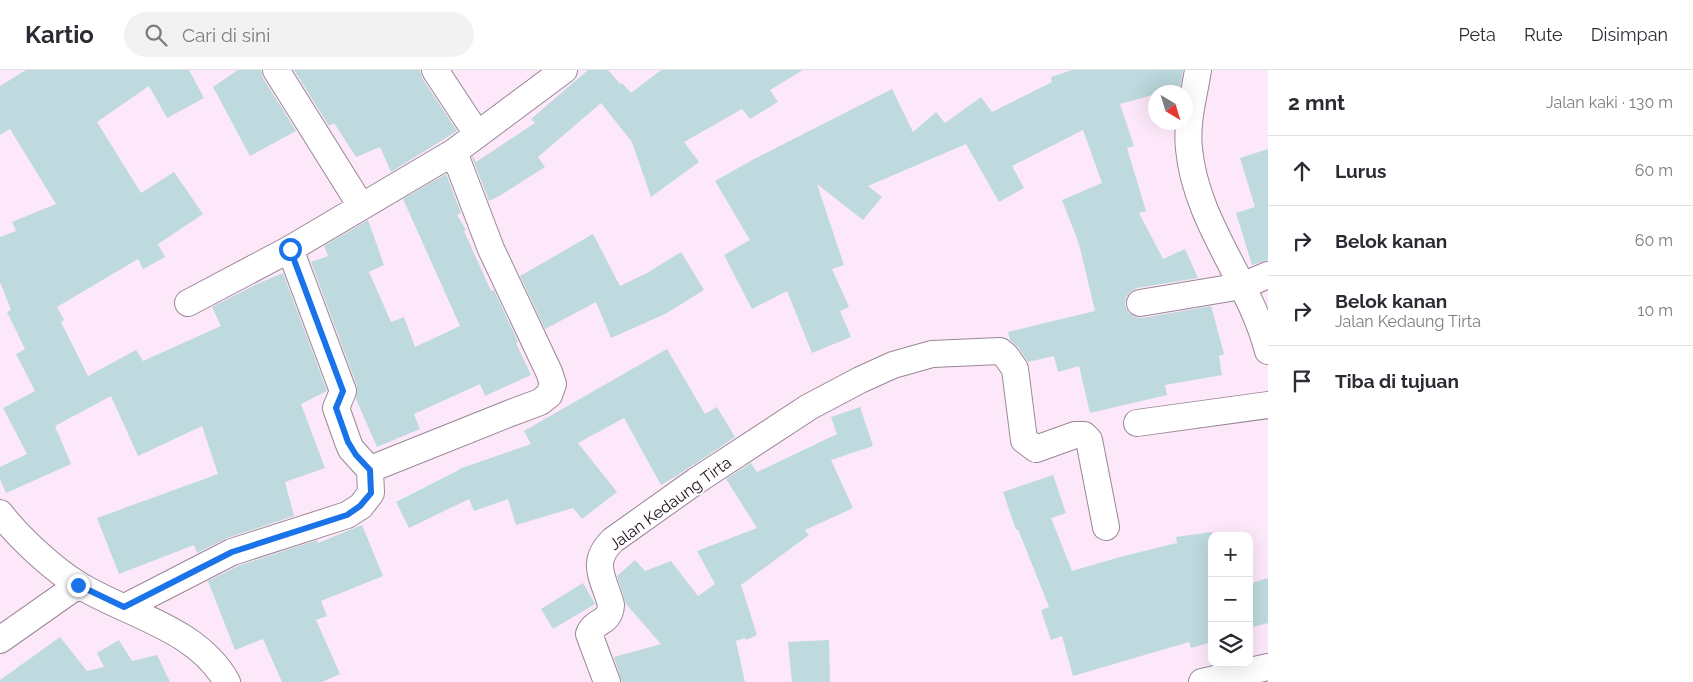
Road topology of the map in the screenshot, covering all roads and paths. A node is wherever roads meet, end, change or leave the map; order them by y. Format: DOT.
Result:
graph roads {
  1 [pos="276,70"];
  2 [pos="435,70"];
  3 [pos="564,70"];
  4 [pos="1198,70"];
  5 [pos="476,134"];
  6 [pos="454,152"];
  7 [pos="361,206"];
  8 [pos="290,249"];
  9 [pos="1268,275"];
  10 [pos="1242,286"];
  11 [pos="188,303"];
  12 [pos="1140,303"];
  13 [pos="1268,351"];
  14 [pos="1268,405"];
  15 [pos="1137,423"];
  16 [pos="370,470"];
  17 [pos="0,513"];
  18 [pos="1106,527"];
  19 [pos="78,585"];
  20 [pos="124,607"];
  21 [pos="0,640"];
  22 [pos="1268,667"];
  23 [pos="227,682"];
  24 [pos="607,682"];
  25 [pos="1202,682"];
  1 -- 7 [label="street"];
  2 -- 5 [label="street"];
  3 -- 5 [label="street"];
  4 -- 10 [label="street"];
  5 -- 6 [label="street"];
  6 -- 7 [label="street"];
  6 -- 16 [label="street"];
  7 -- 8 [label="street"];
  8 -- 11 [label="street"];
  8 -- 16 [label="street"];
  9 -- 10 [label="street"];
  10 -- 12 [label="street"];
  10 -- 13 [label="street"];
  14 -- 15 [label="street"];
  16 -- 20 [label="street"];
  17 -- 19 [label="street"];
  18 -- 24 [label="street, Jalan Kedaung Tirta"];
  19 -- 20 [label="street"];
  19 -- 21 [label="street"];
  20 -- 23 [label="street"];
  22 -- 25 [label="street"];
}
